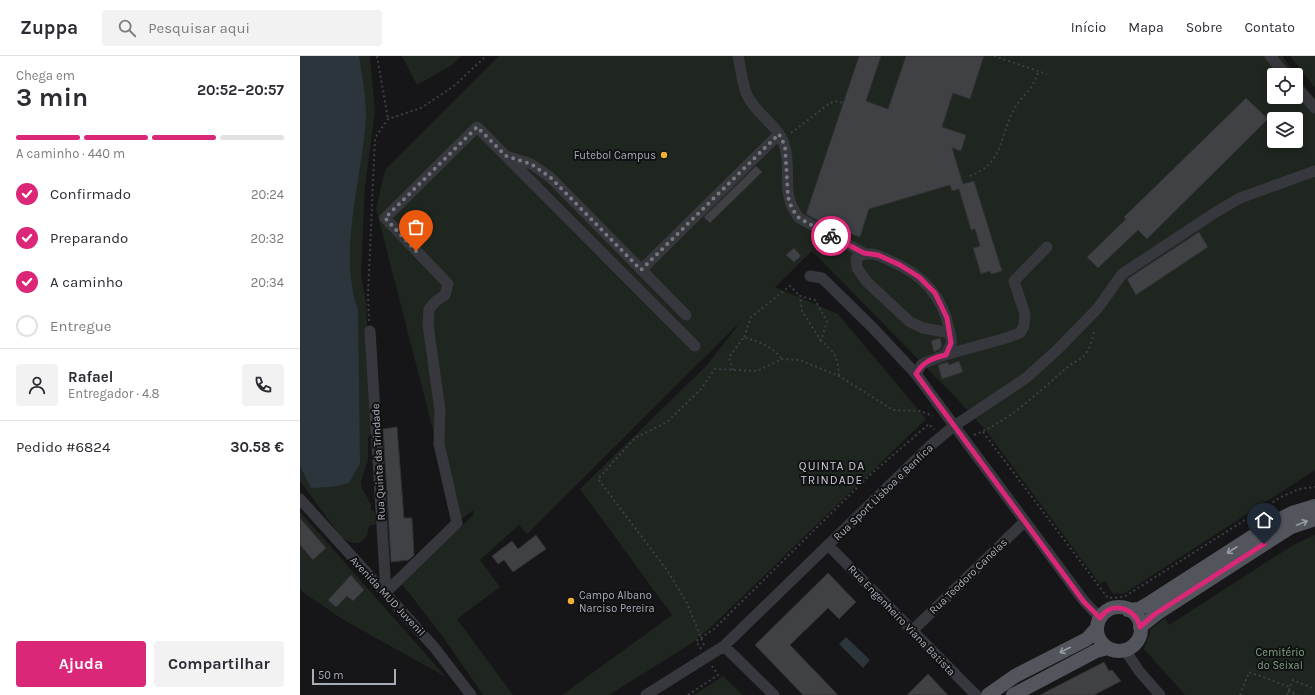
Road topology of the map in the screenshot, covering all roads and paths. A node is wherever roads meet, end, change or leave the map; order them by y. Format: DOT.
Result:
graph roads {
  1 [pos="377,56"];
  2 [pos="486,56"];
  3 [pos="738,56"];
  4 [pos="994,56"];
  5 [pos="1270,56"];
  6 [pos="1292,64"];
  7 [pos="1280,68"];
  8 [pos="1294,68"];
  9 [pos="1039,71"];
  10 [pos="1047,74"];
  11 [pos="1303,87"];
  12 [pos="843,103"];
  13 [pos="1315,108"];
  14 [pos="388,119"];
  15 [pos="780,137"];
  16 [pos="506,156"];
  17 [pos="1315,171"];
  18 [pos="970,176"];
  19 [pos="1047,247"];
  20 [pos="864,253"];
  21 [pos="641,270"];
  22 [pos="810,276"];
  23 [pos="800,296"];
  24 [pos="686,314"];
  25 [pos="370,331"];
  26 [pos="950,333"];
  27 [pos="744,337"];
  28 [pos="821,341"];
  29 [pos="695,346"];
  30 [pos="946,355"];
  31 [pos="782,359"];
  32 [pos="733,370"];
  33 [pos="916,374"];
  34 [pos="839,376"];
  35 [pos="933,417"];
  36 [pos="954,426"];
  37 [pos="983,432"];
  38 [pos="1315,487"];
  39 [pos="300,499"];
  40 [pos="1315,506"];
  41 [pos="1315,519"];
  42 [pos="1024,522"];
  43 [pos="828,545"];
  44 [pos="386,592"];
  45 [pos="1128,610"];
  46 [pos="1099,623"];
  47 [pos="1140,627"];
  48 [pos="913,630"];
  49 [pos="724,646"];
  50 [pos="1108,648"];
  51 [pos="1125,650"];
  52 [pos="710,655"];
  53 [pos="1290,687"];
  54 [pos="1315,689"];
  55 [pos="1288,692"];
  56 [pos="471,695"];
  57 [pos="646,695"];
  58 [pos="774,695"];
  59 [pos="976,695"];
  60 [pos="988,695"];
  61 [pos="1013,695"];
  62 [pos="1160,695"];
  63 [pos="1240,695"];
  64 [pos="1287,695"];
  65 [pos="1298,695"];
  1 -- 14 [label="path"];
  2 -- 14 [label="path"];
  3 -- 15 [label="street"];
  4 -- 9 [label="path"];
  5 -- 7 [label="street"];
  6 -- 8 [label="path"];
  9 -- 10 [label="path"];
  9 -- 18 [label="path"];
  11 -- 13 [label="street"];
  12 -- 15 [label="path"];
  14 -- 25 [label="path"];
  15 -- 20 [label="street"];
  15 -- 21 [label="street"];
  16 -- 21 [label="street"];
  16 -- 29 [label="street"];
  16 -- 44 [label="street"];
  17 -- 36 [label="street, Rua Sport Lisboa e Benfica"];
  19 -- 30 [label="street"];
  20 -- 26 [label="street"];
  20 -- 26 [label="street"];
  21 -- 24 [label="street"];
  22 -- 33 [label="street"];
  23 -- 27 [label="path"];
  23 -- 28 [label="path"];
  23 -- 28 [label="path"];
  25 -- 44 [label="street, Rua Quinta da Trindade"];
  26 -- 30 [label="street"];
  27 -- 31 [label="path"];
  27 -- 32 [label="path"];
  28 -- 34 [label="path"];
  30 -- 33 [label="street"];
  31 -- 32 [label="path"];
  31 -- 34 [label="path"];
  32 -- 52 [label="path"];
  33 -- 36 [label="street"];
  34 -- 35 [label="path"];
  36 -- 42 [label="street"];
  36 -- 43 [label="street, Rua Sport Lisboa e Benfica"];
  37 -- 38 [label="path"];
  39 -- 44 [label="street, Avenida MUD Juvenil"];
  40 -- 45 [label="main road, one-way"];
  47 -- 41 [label="main road, one-way"];
  42 -- 46 [label="street"];
  42 -- 48 [label="street, Rua Teodoro Canelas"];
  43 -- 48 [label="street, Rua Engenheiro Viana Batista"];
  43 -- 49 [label="street, Rua Sport Lisboa e Benfica"];
  44 -- 56 [label="street, Avenida MUD Juvenil"];
  45 -- 46 [label="main road"];
  45 -- 47 [label="main road"];
  46 -- 50 [label="main road"];
  46 -- 60 [label="main road, one-way"];
  47 -- 51 [label="main road"];
  48 -- 59 [label="street, Rua Engenheiro Viana Batista"];
  49 -- 52 [label="street, Rua Sport Lisboa e Benfica"];
  49 -- 58 [label="street"];
  50 -- 51 [label="main road"];
  50 -- 61 [label="main road"];
  51 -- 62 [label="street"];
  52 -- 57 [label="street, Rua Sport Lisboa e Benfica"];
  53 -- 54 [label="path"];
  53 -- 55 [label="path"];
  53 -- 63 [label="path"];
  55 -- 64 [label="path"];
  55 -- 65 [label="path"];
}
